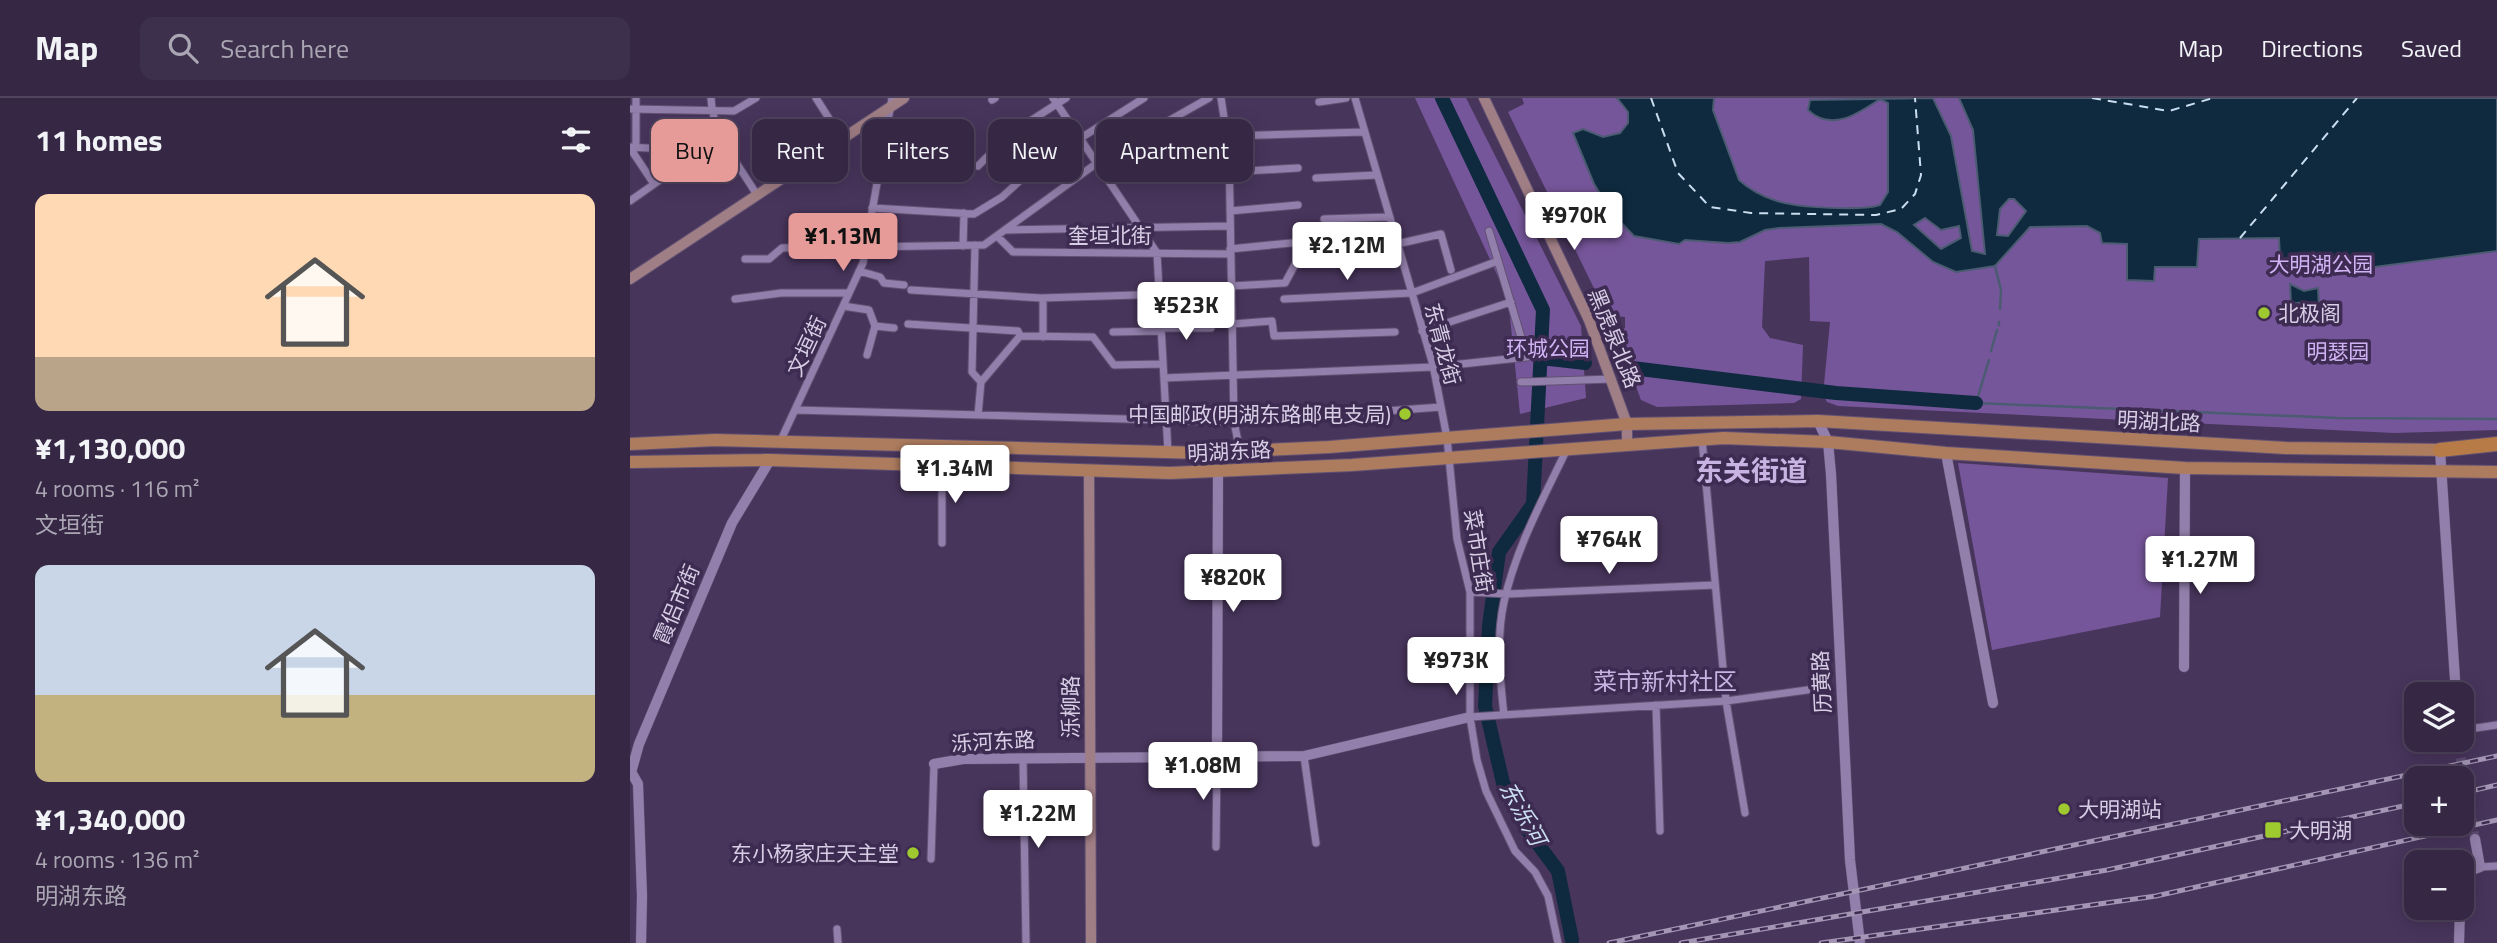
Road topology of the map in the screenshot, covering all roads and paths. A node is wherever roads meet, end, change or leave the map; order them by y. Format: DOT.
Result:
graph roads {
  1 [pos="636,98"];
  2 [pos="711,98"];
  3 [pos="757,98"];
  4 [pos="816,98"];
  5 [pos="904,98"];
  6 [pos="1066,98"];
  7 [pos="1144,98"];
  8 [pos="1209,98"];
  9 [pos="1346,98"];
  10 [pos="1355,98"];
  11 [pos="1484,98"];
  12 [pos="1225,99"];
  13 [pos="1055,101"];
  14 [pos="891,102"];
  15 [pos="1319,102"];
  16 [pos="630,109"];
  17 [pos="711,110"];
  18 [pos="829,119"];
  19 [pos="1067,119"];
  20 [pos="1173,119"];
  21 [pos="1226,119"];
  22 [pos="1364,132"];
  23 [pos="848,134"];
  24 [pos="1253,135"];
  25 [pos="1082,137"];
  26 [pos="1082,141"];
  27 [pos="632,148"];
  28 [pos="1096,162"];
  29 [pos="1096,164"];
  30 [pos="978,166"];
  31 [pos="1298,168"];
  32 [pos="1253,171"];
  33 [pos="1377,175"];
  34 [pos="1315,178"];
  35 [pos="777,182"];
  36 [pos="877,182"];
  37 [pos="1018,182"];
  38 [pos="1110,182"];
  39 [pos="1229,182"];
  40 [pos="654,184"];
  41 [pos="757,195"];
  42 [pos="630,201"];
  43 [pos="1298,205"];
  44 [pos="872,208"];
  45 [pos="1230,211"];
  46 [pos="964,213"];
  47 [pos="1389,218"];
  48 [pos="1324,219"];
  49 [pos="1230,226"];
  50 [pos="1140,227"];
  51 [pos="1005,230"];
  52 [pos="1489,231"];
  53 [pos="867,236"];
  54 [pos="997,236"];
  55 [pos="1291,243"];
  56 [pos="1397,244"];
  57 [pos="975,245"];
  58 [pos="963,246"];
  59 [pos="866,247"];
  60 [pos="1230,252"];
  61 [pos="1157,253"];
  62 [pos="1400,255"];
  63 [pos="745,259"];
  64 [pos="1498,261"];
  65 [pos="1451,270"];
  66 [pos="859,271"];
  67 [pos="630,279"];
  68 [pos="1231,289"];
  69 [pos="849,293"];
  70 [pos="1412,293"];
  71 [pos="974,295"];
  72 [pos="1160,295"];
  73 [pos="1043,298"];
  74 [pos="735,299"];
  75 [pos="1284,299"];
  76 [pos="1511,302"];
  77 [pos="843,306"];
  78 [pos="908,324"];
  79 [pos="1232,324"];
  80 [pos="874,326"];
  81 [pos="894,328"];
  82 [pos="973,328"];
  83 [pos="1211,328"];
  84 [pos="1161,330"];
  85 [pos="1422,331"];
  86 [pos="1113,332"];
  87 [pos="1395,332"];
  88 [pos="1020,336"];
  89 [pos="1043,337"];
  90 [pos="867,355"];
  91 [pos="1163,364"];
  92 [pos="1433,367"];
  93 [pos="1233,377"];
  94 [pos="1164,378"];
  95 [pos="1613,379"];
  96 [pos="981,382"];
  97 [pos="1521,382"];
  98 [pos="1441,407"];
  99 [pos="795,410"];
  100 [pos="978,415"];
  101 [pos="1166,420"];
  102 [pos="1818,421"];
  103 [pos="1234,422"];
  104 [pos="1627,424"];
  105 [pos="1447,438"];
  106 [pos="1702,439"];
  107 [pos="780,442"];
  108 [pos="1828,442"];
  109 [pos="1627,443"];
  110 [pos="630,444"];
  111 [pos="2497,444"];
  112 [pos="1567,448"];
  113 [pos="2440,450"];
  114 [pos="1240,451"];
  115 [pos="2497,451"];
  116 [pos="1168,452"];
  117 [pos="1945,453"];
  118 [pos="1449,457"];
  119 [pos="770,460"];
  120 [pos="630,462"];
  121 [pos="942,466"];
  122 [pos="2185,468"];
  123 [pos="1088,471"];
  124 [pos="1218,471"];
  125 [pos="2497,472"];
  126 [pos="2442,473"];
  127 [pos="942,542"];
  128 [pos="1715,585"];
  129 [pos="1474,592"];
  130 [pos="1504,594"];
  131 [pos="2184,667"];
  132 [pos="2455,682"];
  133 [pos="1829,687"];
  134 [pos="1726,701"];
  135 [pos="1993,703"];
  136 [pos="1656,705"];
  137 [pos="1499,715"];
  138 [pos="1470,717"];
  139 [pos="2497,725"];
  140 [pos="2474,728"];
  141 [pos="1304,756"];
  142 [pos="1089,757"];
  143 [pos="1217,757"];
  144 [pos="1023,758"];
  145 [pos="933,764"];
  146 [pos="631,770"];
  147 [pos="1745,813"];
  148 [pos="1660,831"];
  149 [pos="2476,839"];
  150 [pos="1317,843"];
  151 [pos="1216,846"];
  152 [pos="931,859"];
  153 [pos="2497,866"];
  154 [pos="2480,867"];
  155 [pos="2474,869"];
  156 [pos="2460,920"];
  157 [pos="837,929"];
  158 [pos="640,943"];
  159 [pos="838,943"];
  160 [pos="1026,943"];
  161 [pos="1091,943"];
  162 [pos="1558,943"];
  163 [pos="1860,943"];
  164 [pos="2459,943"];
  1 -- 27 [label="street"];
  2 -- 17 [label="street"];
  3 -- 17 [label="street"];
  4 -- 18 [label="street"];
  5 -- 14 [label="main road"];
  6 -- 13 [label="street"];
  7 -- 25 [label="street"];
  8 -- 20 [label="street"];
  9 -- 15 [label="street"];
  10 -- 22 [label="street, 东青龙街"];
  11 -- 95 [label="main road, 黑虎泉北路"];
  12 -- 21 [label="street"];
  13 -- 19 [label="street"];
  13 -- 30 [label="street"];
  14 -- 23 [label="main road"];
  16 -- 17 [label="street"];
  17 -- 41 [label="street"];
  22 -- 24 [label="street"];
  22 -- 33 [label="street, 东青龙街"];
  26 -- 28 [label="street"];
  27 -- 40 [label="street"];
  27 -- 40 [label="street"];
  29 -- 51 [label="street"];
  31 -- 32 [label="street"];
  33 -- 34 [label="street"];
  33 -- 47 [label="street, 东青龙街"];
  35 -- 41 [label="main road"];
  36 -- 44 [label="street, 文垣街"];
  37 -- 46 [label="street"];
  38 -- 50 [label="street"];
  39 -- 45 [label="street"];
  40 -- 42 [label="street"];
  41 -- 67 [label="main road"];
  43 -- 45 [label="street"];
  44 -- 46 [label="street"];
  44 -- 53 [label="street, 文垣街"];
  45 -- 49 [label="street"];
  46 -- 58 [label="street"];
  47 -- 48 [label="street"];
  47 -- 56 [label="street, 东青龙街"];
  49 -- 50 [label="street"];
  49 -- 60 [label="street"];
  50 -- 51 [label="street"];
  50 -- 61 [label="street"];
  51 -- 54 [label="street"];
  52 -- 64 [label="street"];
  53 -- 59 [label="street, 文垣街"];
  53 -- 63 [label="street"];
  54 -- 57 [label="street"];
  54 -- 61 [label="street, 奎垣北街"];
  55 -- 60 [label="street, 奎垣北街"];
  56 -- 62 [label="street, 东青龙街"];
  56 -- 65 [label="street"];
  57 -- 58 [label="street"];
  57 -- 71 [label="street"];
  58 -- 59 [label="street"];
  59 -- 66 [label="street, 文垣街"];
  60 -- 61 [label="street, 奎垣北街"];
  60 -- 68 [label="street"];
  61 -- 72 [label="street"];
  62 -- 68 [label="street"];
  62 -- 70 [label="street, 东青龙街"];
  64 -- 70 [label="street"];
  64 -- 76 [label="street"];
  66 -- 69 [label="street, 文垣街"];
  66 -- 71 [label="street"];
  68 -- 72 [label="street"];
  68 -- 79 [label="street"];
  69 -- 74 [label="street"];
  69 -- 77 [label="street, 文垣街"];
  70 -- 75 [label="street"];
  70 -- 85 [label="street, 东青龙街"];
  71 -- 73 [label="street"];
  71 -- 82 [label="street"];
  72 -- 73 [label="street"];
  72 -- 84 [label="street"];
  73 -- 89 [label="street"];
  76 -- 85 [label="street"];
  76 -- 92 [label="street"];
  77 -- 80 [label="street"];
  77 -- 99 [label="street, 文垣街"];
  78 -- 82 [label="street"];
  79 -- 87 [label="street"];
  79 -- 93 [label="street"];
  80 -- 81 [label="street"];
  80 -- 90 [label="street"];
  82 -- 88 [label="street"];
  82 -- 96 [label="street"];
  83 -- 84 [label="street"];
  84 -- 86 [label="street"];
  84 -- 91 [label="street"];
  85 -- 92 [label="street, 东青龙街"];
  88 -- 89 [label="street"];
  88 -- 96 [label="street"];
  89 -- 91 [label="street"];
  91 -- 94 [label="street"];
  92 -- 93 [label="street"];
  92 -- 98 [label="street, 东青龙街"];
  93 -- 94 [label="street"];
  93 -- 103 [label="street"];
  94 -- 101 [label="street"];
  95 -- 97 [label="street"];
  95 -- 104 [label="main road, 黑虎泉北路"];
  96 -- 100 [label="street"];
  98 -- 103 [label="street"];
  98 -- 105 [label="street, 东青龙街"];
  99 -- 100 [label="street"];
  99 -- 107 [label="street, 文垣街"];
  100 -- 101 [label="street"];
  101 -- 103 [label="street"];
  101 -- 116 [label="street"];
  102 -- 104 [label="main road, 明湖东路"];
  102 -- 108 [label="street, 历黄路"];
  102 -- 113 [label="main road, 明湖北路"];
  103 -- 114 [label="street"];
  104 -- 105 [label="main road, 明湖东路"];
  104 -- 109 [label="main road, 黑虎泉北路"];
  105 -- 114 [label="main road, 明湖东路"];
  105 -- 118 [label="street, 菜市庄街"];
  106 -- 108 [label="main road, 明湖东路"];
  106 -- 109 [label="main road, 明湖东路"];
  106 -- 128 [label="street"];
  107 -- 110 [label="main road, 明湖东路"];
  107 -- 116 [label="main road, 明湖东路"];
  108 -- 117 [label="main road"];
  108 -- 163 [label="street, 历黄路"];
  109 -- 112 [label="main road, 明湖东路"];
  111 -- 113 [label="highway"];
  112 -- 118 [label="main road, 明湖东路"];
  112 -- 130 [label="street"];
  113 -- 115 [label="main road, 明湖北路"];
  113 -- 126 [label="street"];
  114 -- 116 [label="main road, 明湖东路"];
  117 -- 122 [label="main road"];
  117 -- 135 [label="street"];
  118 -- 124 [label="main road, 明湖东路"];
  118 -- 129 [label="street, 菜市庄街"];
  119 -- 120 [label="main road, 明湖东路"];
  119 -- 121 [label="main road, 明湖东路"];
  119 -- 146 [label="street, 霞侣市街"];
  121 -- 123 [label="main road, 明湖东路"];
  121 -- 127 [label="street"];
  122 -- 126 [label="main road"];
  122 -- 131 [label="street"];
  123 -- 124 [label="main road, 明湖东路"];
  123 -- 142 [label="main road, 泺柳路"];
  124 -- 143 [label="street"];
  125 -- 126 [label="main road"];
  126 -- 132 [label="street"];
  128 -- 130 [label="street"];
  128 -- 134 [label="street"];
  129 -- 130 [label="street"];
  129 -- 138 [label="street, 菜市庄街"];
  130 -- 137 [label="street"];
  133 -- 134 [label="street"];
  134 -- 136 [label="street"];
  134 -- 147 [label="street"];
  136 -- 137 [label="street"];
  136 -- 148 [label="street"];
  137 -- 138 [label="street"];
  138 -- 141 [label="street, 泺河东路"];
  138 -- 162 [label="street, 菜市庄街"];
  139 -- 140 [label="street"];
  141 -- 143 [label="street, 泺河东路"];
  141 -- 150 [label="street"];
  142 -- 143 [label="street, 泺河东路"];
  142 -- 144 [label="street, 泺河东路"];
  142 -- 161 [label="main road, 泺柳路"];
  143 -- 151 [label="street"];
  144 -- 145 [label="street, 泺河东路"];
  144 -- 160 [label="street"];
  145 -- 152 [label="street"];
  146 -- 158 [label="street"];
  149 -- 154 [label="street"];
  153 -- 154 [label="street"];
  154 -- 155 [label="street"];
  156 -- 164 [label="street"];
  157 -- 159 [label="street"];
}
